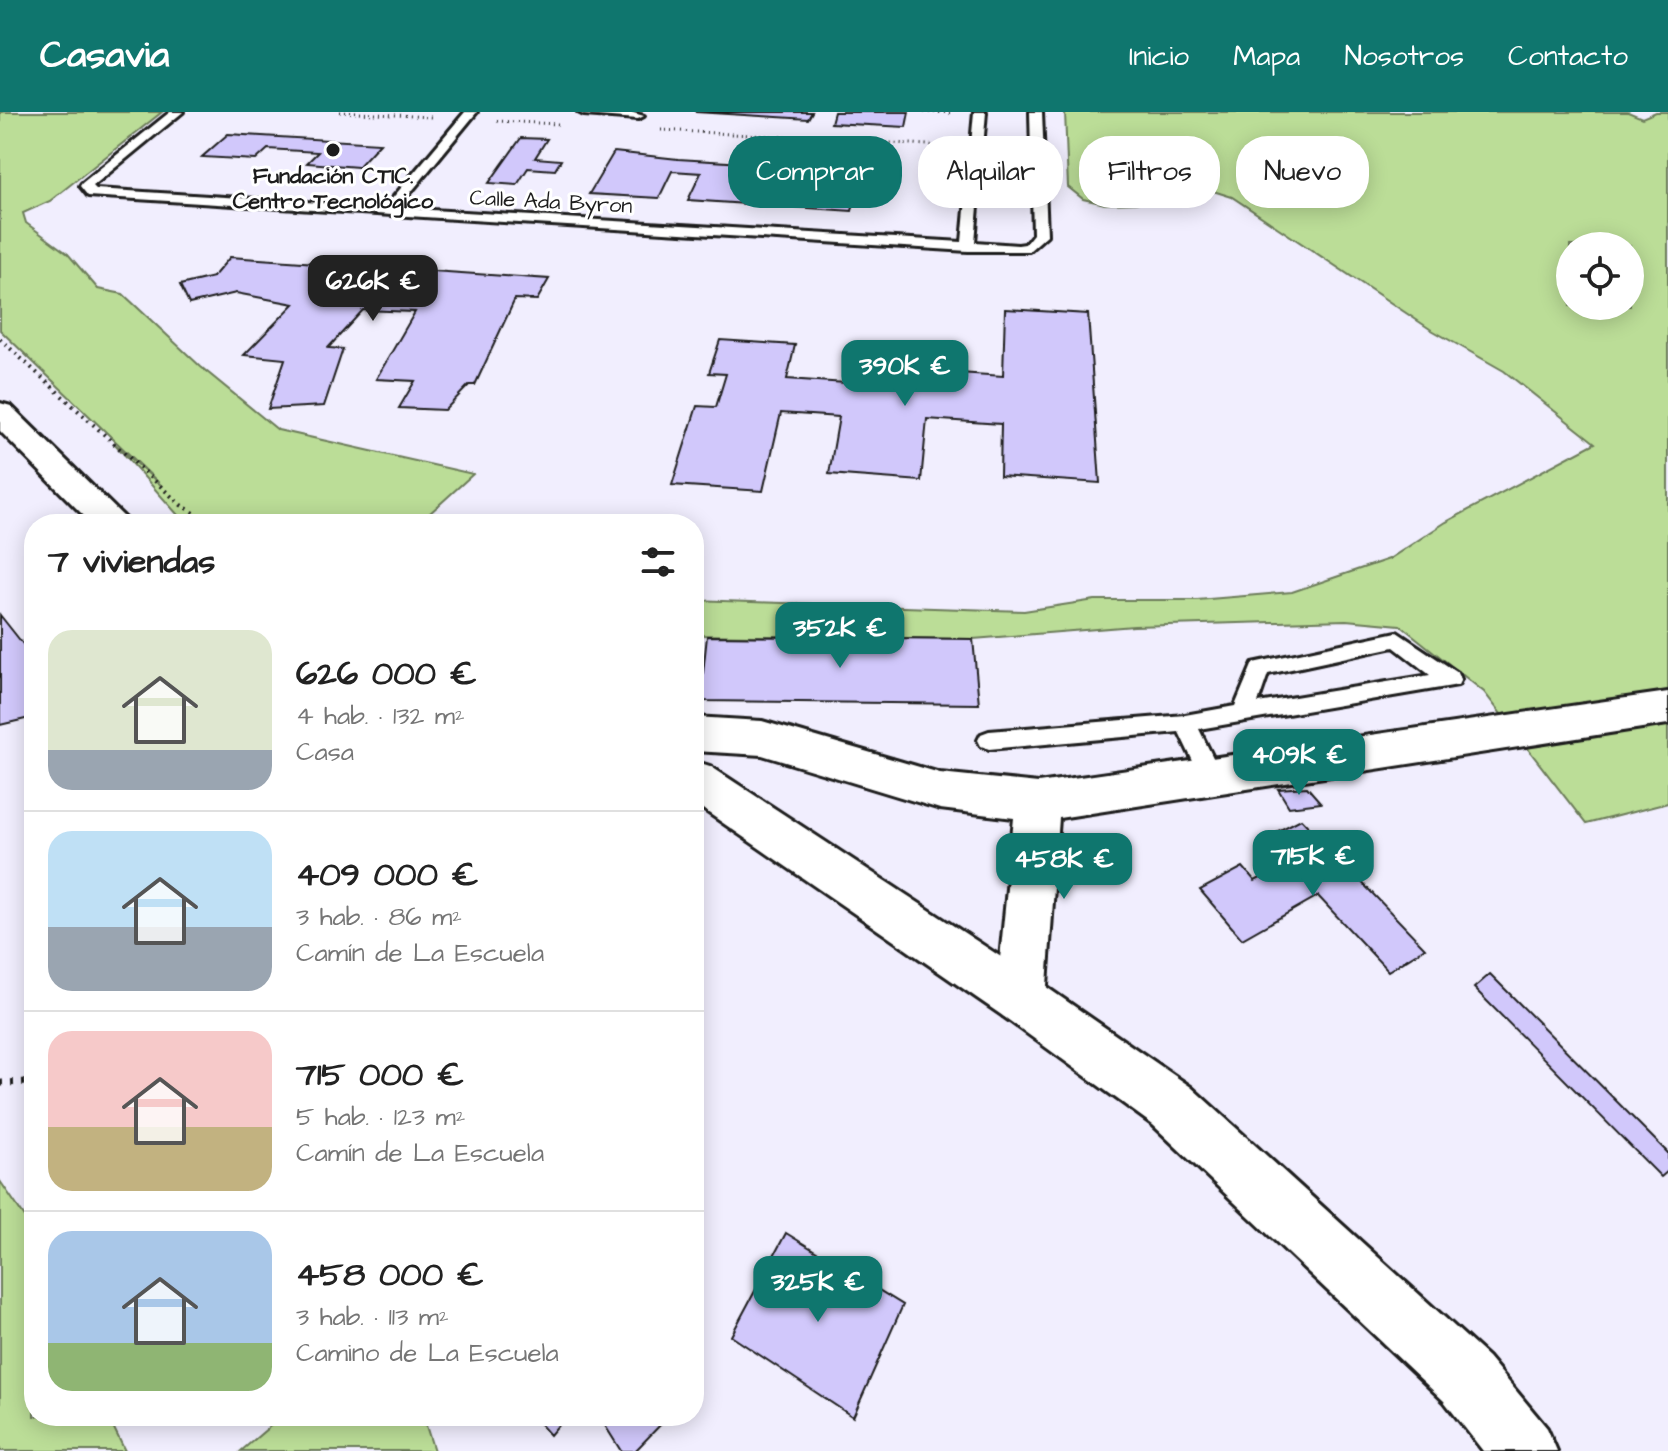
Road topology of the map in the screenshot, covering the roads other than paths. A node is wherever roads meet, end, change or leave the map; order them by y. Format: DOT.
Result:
graph roads {
  1 [pos="177,112"];
  2 [pos="471,112"];
  3 [pos="584,112"];
  4 [pos="980,112"];
  5 [pos="1036,112"];
  6 [pos="638,116"];
  7 [pos="388,212"];
  8 [pos="968,247"];
  9 [pos="0,413"];
  10 [pos="103,514"];
  11 [pos="1668,708"];
  12 [pos="1243,714"];
  13 [pos="1185,723"];
  14 [pos="704,735"];
  15 [pos="989,740"];
  16 [pos="1211,776"];
  17 [pos="704,786"];
  18 [pos="1038,802"];
  19 [pos="1021,999"];
  20 [pos="1524,1451"];
  1 -- 7 [label="lane, Calle Ada Byron"];
  2 -- 7 [label="lane"];
  3 -- 6 [label="lane"];
  4 -- 8 [label="lane"];
  5 -- 8 [label="lane, Calle Ada Byron"];
  7 -- 8 [label="lane, Calle Ada Byron"];
  9 -- 10 [label="main road"];
  11 -- 16 [label="main road"];
  12 -- 12 [label="lane"];
  12 -- 13 [label="lane"];
  13 -- 15 [label="lane"];
  13 -- 16 [label="lane"];
  14 -- 18 [label="main road"];
  16 -- 18 [label="main road"];
  17 -- 19 [label="main road"];
  18 -- 19 [label="main road"];
  19 -- 20 [label="main road"];
}
